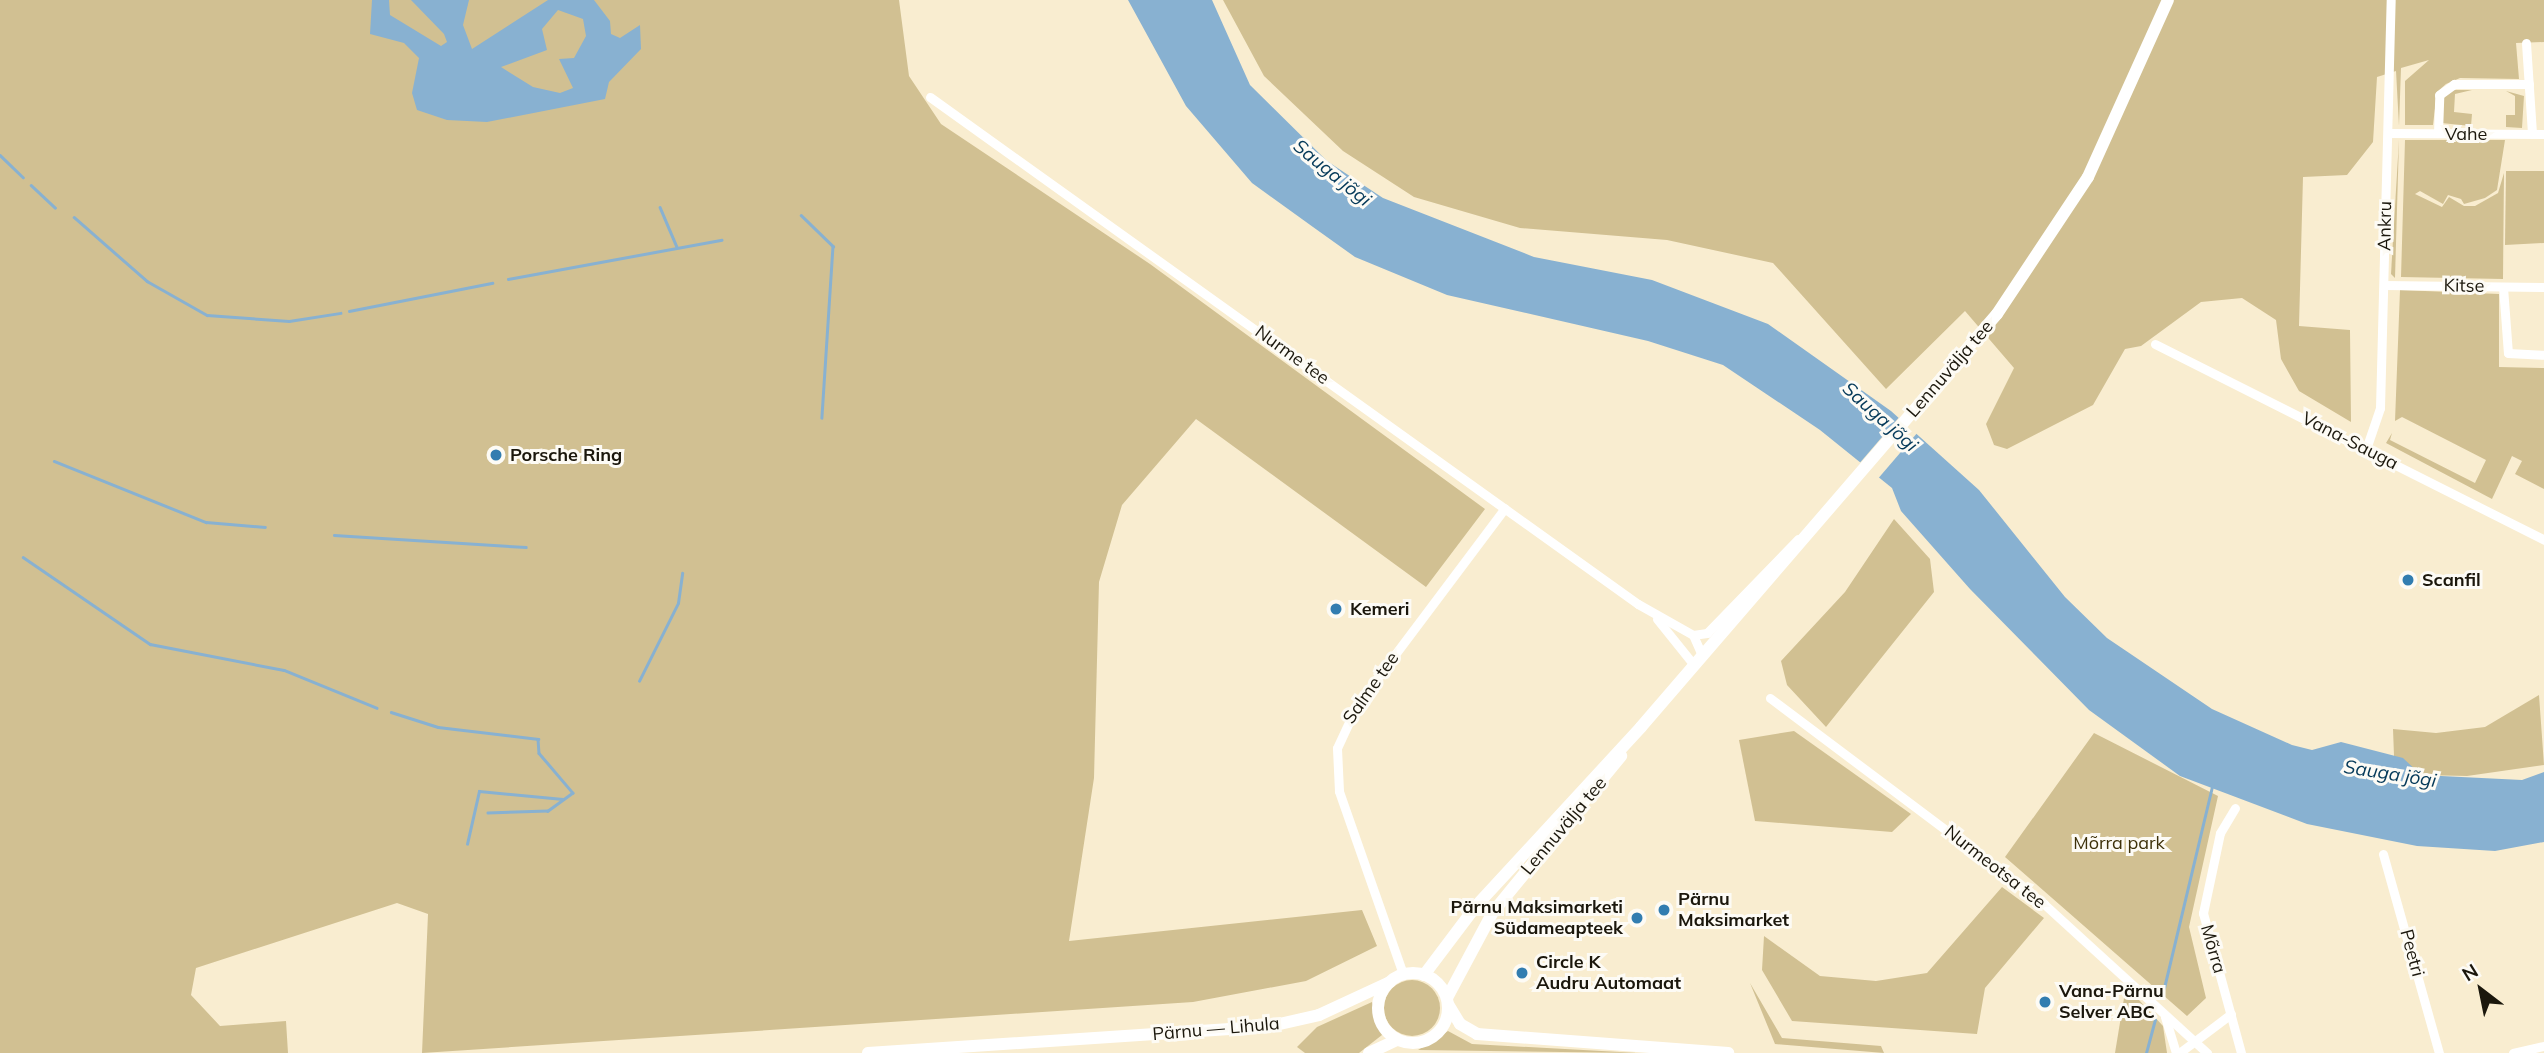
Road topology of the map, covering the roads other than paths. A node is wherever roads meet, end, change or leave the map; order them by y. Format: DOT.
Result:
graph roads {
  1 [pos="2168,0"];
  2 [pos="2391,0"];
  3 [pos="2526,43"];
  4 [pos="2529,84"];
  5 [pos="930,97"];
  6 [pos="2388,133"];
  7 [pos="2438,133"];
  8 [pos="2532,134"];
  9 [pos="2544,134"];
  10 [pos="2384,285"];
  11 [pos="2503,287"];
  12 [pos="2544,287"];
  13 [pos="2155,344"];
  14 [pos="2544,355"];
  15 [pos="2366,449"];
  16 [pos="1505,508"];
  17 [pos="1805,533"];
  18 [pos="2544,540"];
  19 [pos="1653,615"];
  20 [pos="1693,635"];
  21 [pos="1698,660"];
  22 [pos="1770,698"];
  23 [pos="1641,727"];
  24 [pos="2235,808"];
  25 [pos="2383,854"];
  26 [pos="1403,974"];
  27 [pos="1424,975"];
  28 [pos="1390,982"];
  29 [pos="1447,1001"];
  30 [pos="2155,1004"];
  31 [pos="2231,1014"];
  32 [pos="2193,1040"];
  33 [pos="1398,1041"];
  34 [pos="2544,1046"];
  35 [pos="898,1052"];
  36 [pos="867,1053"];
  37 [pos="1369,1053"];
  38 [pos="1414,1053"];
  39 [pos="1728,1053"];
  40 [pos="2177,1053"];
  41 [pos="2207,1053"];
  42 [pos="2241,1053"];
  43 [pos="2439,1053"];
  44 [pos="2513,1053"];
  1 -- 17 [label="main road, Lennuvälja tee"];
  2 -- 6 [label="street, Ankru"];
  3 -- 4 [label="street"];
  4 -- 7 [label="street"];
  4 -- 8 [label="street"];
  5 -- 16 [label="street, Nurme tee"];
  6 -- 7 [label="street, Vahe"];
  6 -- 10 [label="street, Ankru"];
  7 -- 8 [label="street, Vahe"];
  8 -- 9 [label="street, Vahe"];
  10 -- 11 [label="street, Kitse"];
  10 -- 15 [label="street, Ankru"];
  11 -- 12 [label="street, Kitse"];
  11 -- 14 [label="street"];
  13 -- 15 [label="street, Vana-Sauga"];
  15 -- 18 [label="street, Vana-Sauga"];
  16 -- 19 [label="street, Nurme tee"];
  16 -- 26 [label="street, Salme tee"];
  17 -- 20 [label="street"];
  17 -- 21 [label="main road, Lennuvälja tee"];
  19 -- 20 [label="street, Nurme tee"];
  19 -- 21 [label="street, Nurme tee"];
  20 -- 21 [label="street"];
  21 -- 23 [label="main road, Lennuvälja tee"];
  22 -- 30 [label="street, Nurmeotsa tee"];
  23 -- 27 [label="main road, Lennuvälja tee"];
  23 -- 29 [label="main road, Lennuvälja tee"];
  24 -- 31 [label="street, Mõrra"];
  25 -- 43 [label="street, Peetri"];
  26 -- 27 [label="main road"];
  26 -- 28 [label="main road"];
  27 -- 29 [label="main road"];
  28 -- 33 [label="main road"];
  28 -- 35 [label="main road, Pärnu — Lihula"];
  29 -- 33 [label="main road"];
  29 -- 39 [label="main road"];
  30 -- 32 [label="street, Nurmeotsa tee"];
  30 -- 40 [label="street"];
  31 -- 32 [label="street"];
  31 -- 42 [label="street, Mõrra"];
  32 -- 40 [label="street"];
  32 -- 41 [label="street, Nurmeotsa tee"];
  33 -- 37 [label="main road"];
  33 -- 38 [label="main road"];
  34 -- 44 [label="street"];
  35 -- 36 [label="main road, Pärnu — Lihula"];
}
